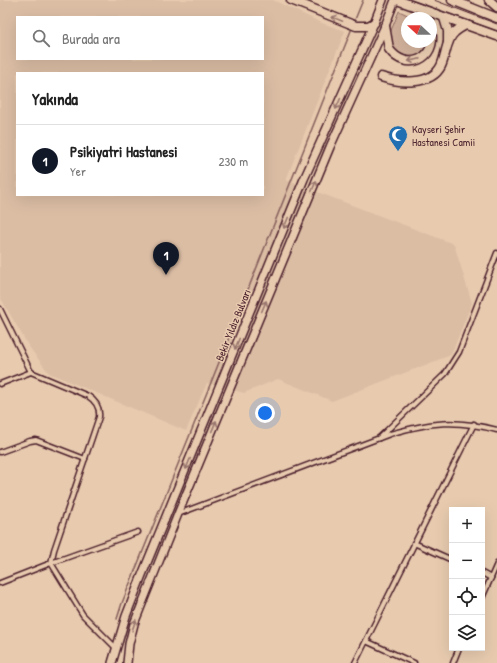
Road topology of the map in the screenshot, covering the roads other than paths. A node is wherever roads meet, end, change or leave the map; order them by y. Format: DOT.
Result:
graph roads {
  1 [pos="291,0"];
  2 [pos="383,0"];
  3 [pos="396,0"];
  4 [pos="452,0"];
  5 [pos="489,0"];
  6 [pos="416,7"];
  7 [pos="497,7"];
  8 [pos="420,12"];
  9 [pos="444,18"];
  10 [pos="497,18"];
  11 [pos="374,23"];
  12 [pos="466,25"];
  13 [pos="385,26"];
  14 [pos="497,36"];
  15 [pos="448,43"];
  16 [pos="431,48"];
  17 [pos="381,77"];
  18 [pos="497,253"];
  19 [pos="1,311"];
  20 [pos="31,372"];
  21 [pos="0,384"];
  22 [pos="474,424"];
  23 [pos="497,431"];
  24 [pos="377,439"];
  25 [pos="0,452"];
  26 [pos="85,458"];
  27 [pos="178,514"];
  28 [pos="138,532"];
  29 [pos="414,543"];
  30 [pos="449,559"];
  31 [pos="51,563"];
  32 [pos="497,564"];
  33 [pos="485,575"];
  34 [pos="491,578"];
  35 [pos="0,583"];
  36 [pos="485,591"];
  37 [pos="366,641"];
  38 [pos="116,648"];
  39 [pos="458,651"];
  40 [pos="112,663"];
  41 [pos="127,663"];
  42 [pos="354,663"];
  43 [pos="414,663"];
  44 [pos="453,663"];
  11 -- 1 [label="highway, one-way"];
  2 -- 11 [label="main road, Bekir Yıldız Bulvarı"];
  3 -- 6 [label="highway"];
  3 -- 13 [label="main road, Bekir Yıldız Bulvarı"];
  4 -- 10 [label="highway"];
  5 -- 7 [label="highway"];
  6 -- 8 [label="highway"];
  6 -- 9 [label="highway"];
  9 -- 12 [label="highway"];
  9 -- 15 [label="highway"];
  11 -- 38 [label="main road, Bekir Yıldız Bulvarı, one-way"];
  12 -- 14 [label="highway"];
  12 -- 15 [label="highway"];
  16 -- 13 [label="highway, one-way"];
  27 -- 13 [label="main road, Bekir Yıldız Bulvarı, one-way"];
  15 -- 17 [label="highway"];
  18 -- 24 [label="street"];
  19 -- 20 [label="street"];
  20 -- 21 [label="street"];
  20 -- 26 [label="street"];
  22 -- 23 [label="street"];
  22 -- 24 [label="street"];
  22 -- 29 [label="street"];
  24 -- 27 [label="street"];
  25 -- 26 [label="street"];
  26 -- 31 [label="street"];
  41 -- 27 [label="main road, Bekir Yıldız Bulvarı, one-way"];
  28 -- 31 [label="street"];
  29 -- 30 [label="street"];
  29 -- 37 [label="street"];
  31 -- 35 [label="street"];
  31 -- 38 [label="street"];
  32 -- 34 [label="street"];
  33 -- 34 [label="street"];
  34 -- 36 [label="street"];
  37 -- 42 [label="street"];
  37 -- 43 [label="street"];
  38 -- 40 [label="main road, Bekir Yıldız Bulvarı"];
  39 -- 44 [label="street"];
}
